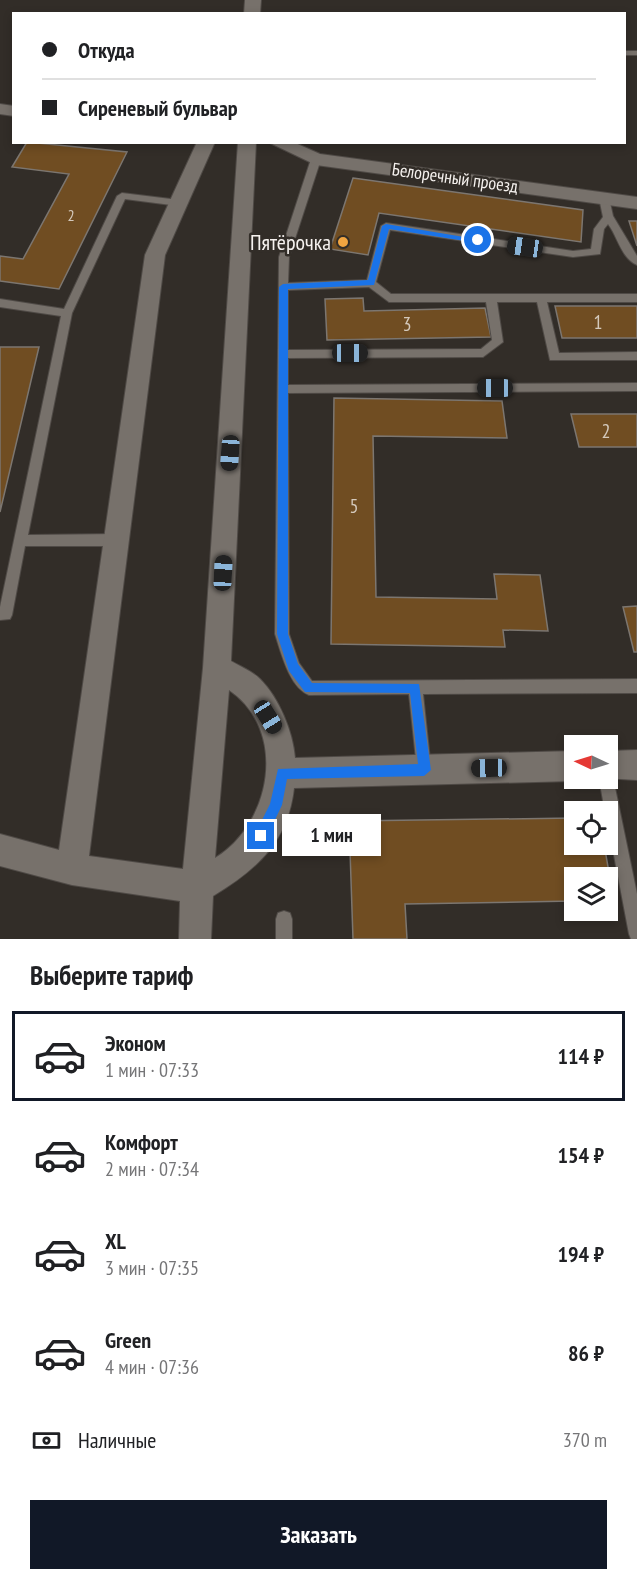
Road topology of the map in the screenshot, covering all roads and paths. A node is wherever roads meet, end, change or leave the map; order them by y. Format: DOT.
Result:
graph roads {
  1 [pos="205,144"];
  2 [pos="248,144"];
  3 [pos="282,144"];
  4 [pos="316,159"];
  5 [pos="604,198"];
  6 [pos="637,202"];
  7 [pos="179,203"];
  8 [pos="608,217"];
  9 [pos="637,262"];
  10 [pos="371,283"];
  11 [pos="283,287"];
  12 [pos="491,298"];
  13 [pos="541,298"];
  14 [pos="637,298"];
  15 [pos="0,303"];
  16 [pos="67,313"];
  17 [pos="283,354"];
  18 [pos="637,356"];
  19 [pos="637,387"];
  20 [pos="283,389"];
  21 [pos="117,540"];
  22 [pos="20,541"];
  23 [pos="0,614"];
  24 [pos="218,668"];
  25 [pos="637,686"];
  26 [pos="415,687"];
  27 [pos="637,765"];
  28 [pos="564,766"];
  29 [pos="618,766"];
  30 [pos="424,770"];
  31 [pos="282,773"];
  32 [pos="608,789"];
  33 [pos="0,850"];
  34 [pos="72,869"];
  35 [pos="197,887"];
  36 [pos="284,918"];
  37 [pos="637,934"];
  38 [pos="195,939"];
  39 [pos="284,939"];
  1 -- 7 [label="street"];
  2 -- 24 [label="street"];
  3 -- 4 [label="street, Белоречный проезд"];
  4 -- 5 [label="street, Белоречный проезд"];
  4 -- 11 [label="lane"];
  5 -- 6 [label="street, Белоречный проезд"];
  5 -- 8 [label="lane"];
  7 -- 16 [label="lane"];
  7 -- 21 [label="street"];
  8 -- 9 [label="lane"];
  8 -- 10 [label="lane"];
  10 -- 11 [label="lane"];
  10 -- 12 [label="lane"];
  11 -- 17 [label="lane"];
  12 -- 13 [label="lane"];
  12 -- 17 [label="lane"];
  13 -- 14 [label="lane"];
  13 -- 18 [label="lane"];
  15 -- 16 [label="lane"];
  16 -- 22 [label="lane"];
  17 -- 20 [label="lane"];
  19 -- 20 [label="lane"];
  20 -- 26 [label="lane"];
  21 -- 22 [label="lane"];
  21 -- 34 [label="street"];
  22 -- 23 [label="lane"];
  24 -- 31 [label="street"];
  24 -- 35 [label="street"];
  25 -- 26 [label="lane"];
  26 -- 30 [label="lane"];
  27 -- 29 [label="street"];
  28 -- 30 [label="street"];
  30 -- 31 [label="street"];
  31 -- 35 [label="street"];
  32 -- 37 [label="lane"];
  33 -- 34 [label="street"];
  34 -- 35 [label="street"];
  35 -- 38 [label="street"];
  36 -- 39 [label="lane"];
}
